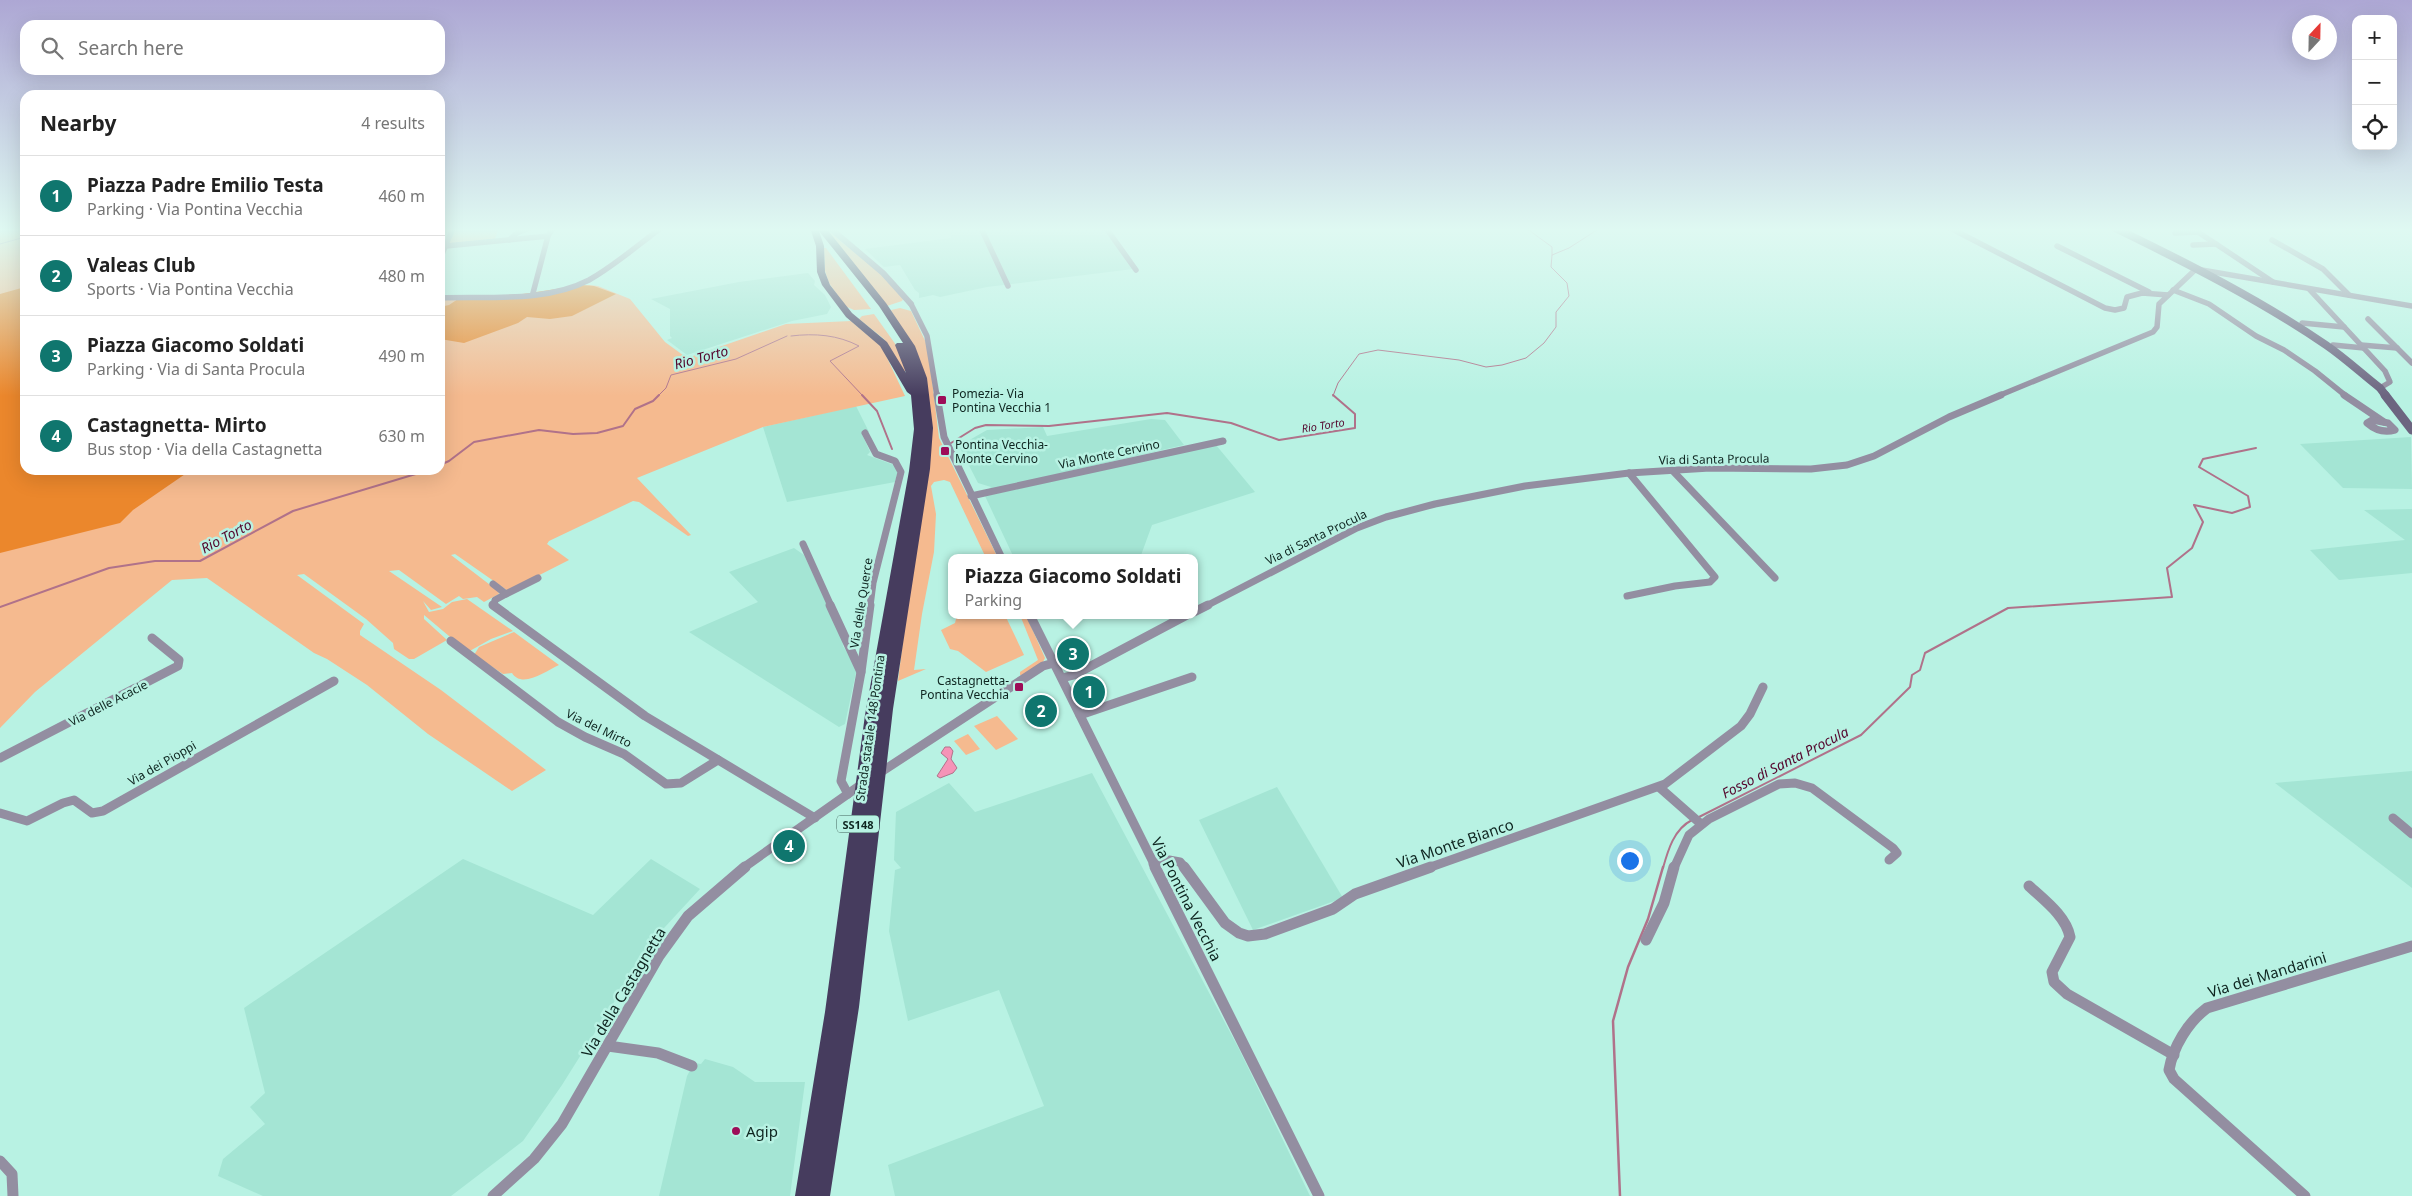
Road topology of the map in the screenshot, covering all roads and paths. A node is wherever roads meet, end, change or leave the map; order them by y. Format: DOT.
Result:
graph roads {
  1 [pos="576,284"];
  2 [pos="827,284"];
  3 [pos="861,284"];
  4 [pos="863,284"];
  5 [pos="893,284"];
  6 [pos="2057,284"];
  7 [pos="2133,284"];
  8 [pos="2180,284"];
  9 [pos="2221,284"];
  10 [pos="2279,284"];
  11 [pos="2338,284"];
  12 [pos="536,286"];
  13 [pos="2309,289"];
  14 [pos="556,290"];
  15 [pos="2171,292"];
  16 [pos="533,293"];
  17 [pos="2151,293"];
  18 [pos="517,294"];
  19 [pos="2349,296"];
  20 [pos="445,298"];
  21 [pos="912,304"];
  22 [pos="879,306"];
  23 [pos="2412,306"];
  24 [pos="2368,319"];
  25 [pos="2302,323"];
  26 [pos="2344,327"];
  27 [pos="2333,344"];
  28 [pos="2362,346"];
  29 [pos="2397,348"];
  30 [pos="910,357"];
  31 [pos="2412,363"];
  32 [pos="2380,388"];
  33 [pos="917,401"];
  34 [pos="2384,422"];
  35 [pos="2412,430"];
  36 [pos="865,433"];
  37 [pos="1223,441"];
  38 [pos="922,448"];
  39 [pos="1672,470"];
  40 [pos="1629,473"];
  41 [pos="971,496"];
  42 [pos="803,544"];
  43 [pos="1000,554"];
  44 [pos="538,578"];
  45 [pos="1775,578"];
  46 [pos="492,584"];
  47 [pos="506,594"];
  48 [pos="1627,596"];
  49 [pos="1198,610"];
  50 [pos="1032,619"];
  51 [pos="1180,619"];
  52 [pos="152,638"];
  53 [pos="451,641"];
  54 [pos="1054,663"];
  55 [pos="862,672"];
  56 [pos="1192,677"];
  57 [pos="1062,678"];
  58 [pos="334,681"];
  59 [pos="1763,687"];
  60 [pos="1080,716"];
  61 [pos="0,758"];
  62 [pos="718,760"];
  63 [pos="1659,787"];
  64 [pos="850,792"];
  65 [pos="0,813"];
  66 [pos="815,818"];
  67 [pos="2393,818"];
  68 [pos="1701,824"];
  69 [pos="2412,834"];
  70 [pos="1889,860"];
  71 [pos="1152,864"];
  72 [pos="2029,886"];
  73 [pos="1646,940"];
  74 [pos="2412,946"];
  75 [pos="608,1046"];
  76 [pos="2174,1054"];
  77 [pos="692,1066"];
  78 [pos="0,1162"];
  79 [pos="13,1196"];
  80 [pos="493,1196"];
  81 [pos="805,1196"];
  82 [pos="820,1196"];
  83 [pos="1319,1196"];
  84 [pos="2305,1196"];
  1 -- 14 [label="street"];
  2 -- 33 [label="highway"];
  3 -- 22 [label="highway"];
  4 -- 22 [label="highway"];
  5 -- 21 [label="street"];
  6 -- 17 [label="street"];
  7 -- 17 [label="street"];
  8 -- 15 [label="street, Via di Santa Procula"];
  9 -- 32 [label="main road"];
  10 -- 13 [label="street"];
  11 -- 19 [label="street"];
  12 -- 14 [label="street"];
  12 -- 16 [label="street"];
  12 -- 18 [label="street"];
  13 -- 19 [label="street"];
  13 -- 26 [label="street"];
  14 -- 16 [label="street"];
  15 -- 17 [label="street"];
  15 -- 34 [label="street"];
  15 -- 39 [label="street, Via di Santa Procula"];
  16 -- 18 [label="street"];
  18 -- 20 [label="street"];
  19 -- 23 [label="street"];
  21 -- 41 [label="street"];
  22 -- 30 [label="highway"];
  24 -- 29 [label="street"];
  25 -- 26 [label="street"];
  26 -- 28 [label="street"];
  27 -- 28 [label="street"];
  28 -- 29 [label="street"];
  28 -- 32 [label="street"];
  29 -- 31 [label="street"];
  30 -- 33 [label="highway, Strada statale 148 Pontina / SS148"];
  30 -- 38 [label="highway, Strada statale 148 Pontina / SS148"];
  32 -- 35 [label="main road"];
  33 -- 38 [label="highway, Strada statale 148 Pontina / SS148"];
  36 -- 55 [label="street, Via delle Querce"];
  37 -- 41 [label="street, Via Monte Cervino"];
  38 -- 81 [label="highway, Strada statale 148 Pontina / SS148"];
  38 -- 82 [label="highway, Strada statale 148 Pontina / SS148"];
  39 -- 40 [label="street, Via di Santa Procula"];
  39 -- 45 [label="street"];
  40 -- 48 [label="street"];
  40 -- 49 [label="street, Via di Santa Procula"];
  41 -- 43 [label="street"];
  42 -- 55 [label="street"];
  44 -- 47 [label="street"];
  46 -- 47 [label="street"];
  47 -- 62 [label="street"];
  50 -- 54 [label="street, Via Pontina Vecchia"];
  51 -- 57 [label="street"];
  52 -- 61 [label="street, Via delle Acacie"];
  53 -- 62 [label="street, Via del Mirto"];
  54 -- 57 [label="street, Via Pontina Vecchia"];
  54 -- 64 [label="street, Via della Castagnetta"];
  55 -- 64 [label="street, Via delle Querce"];
  56 -- 60 [label="street"];
  57 -- 60 [label="street, Via Pontina Vecchia"];
  58 -- 65 [label="street, Via dei Pioppi"];
  59 -- 63 [label="street, Via Monte Bianco"];
  60 -- 71 [label="street, Via Pontina Vecchia"];
  62 -- 66 [label="street"];
  63 -- 68 [label="street"];
  63 -- 71 [label="street, Via Monte Bianco"];
  64 -- 66 [label="street, Via della Castagnetta"];
  66 -- 75 [label="street, Via della Castagnetta"];
  67 -- 69 [label="street"];
  68 -- 70 [label="street"];
  68 -- 73 [label="street"];
  71 -- 83 [label="street, Via Pontina Vecchia"];
  72 -- 76 [label="street"];
  74 -- 76 [label="street, Via dei Mandarini"];
  75 -- 77 [label="street"];
  75 -- 80 [label="street, Via della Castagnetta"];
  76 -- 84 [label="street"];
  78 -- 79 [label="street"];
}
